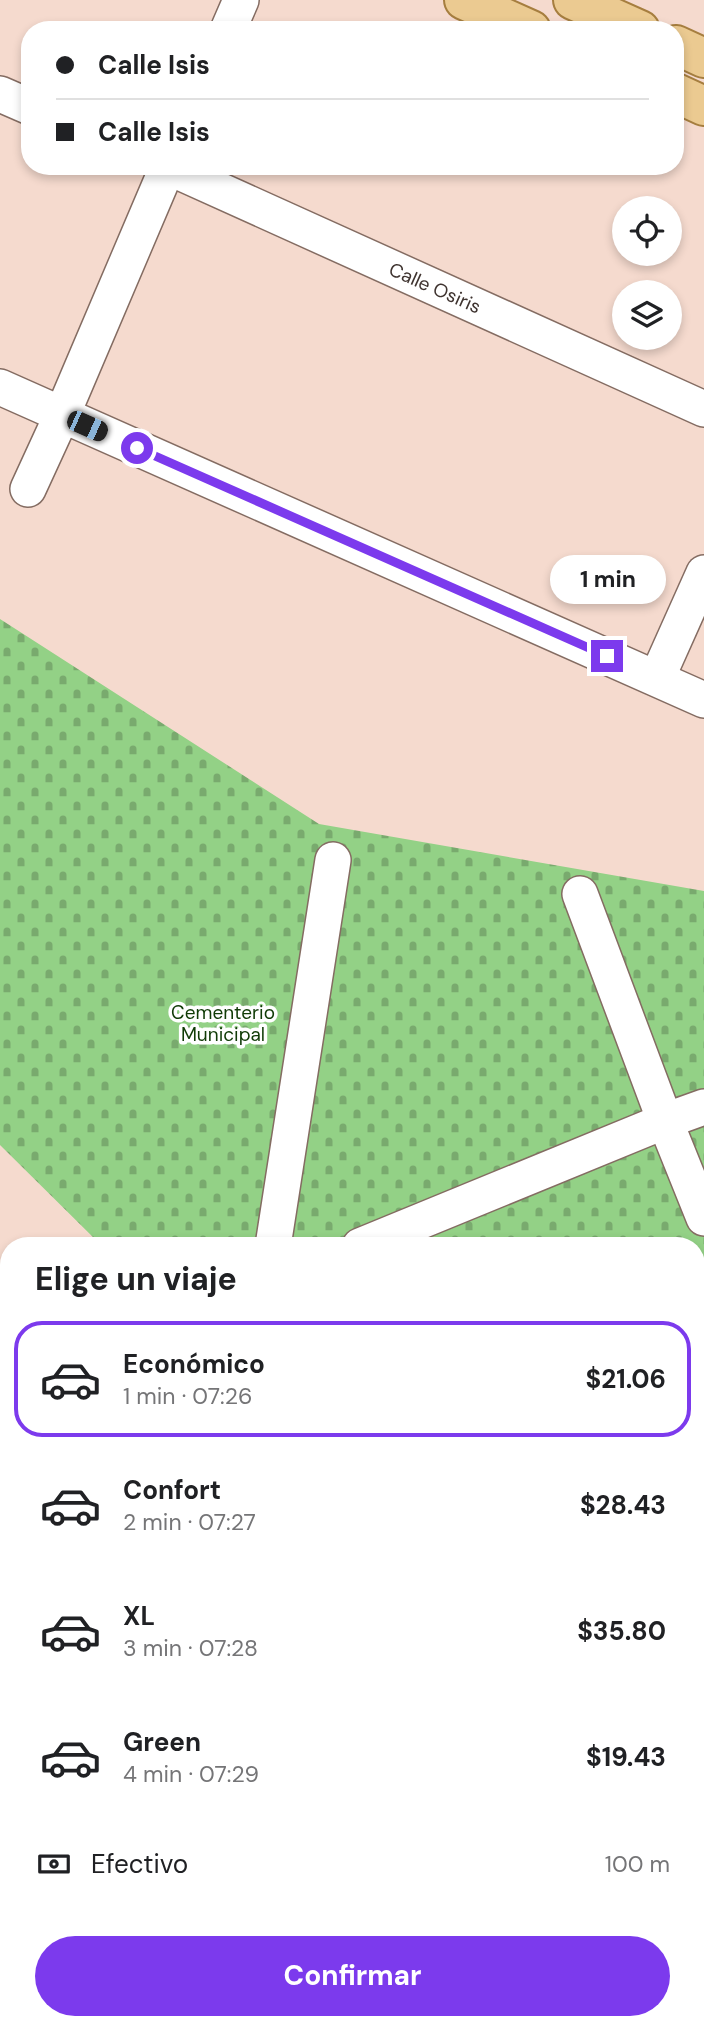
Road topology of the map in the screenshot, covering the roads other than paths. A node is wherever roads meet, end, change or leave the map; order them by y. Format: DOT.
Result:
graph roads {
  1 [pos="241,0"];
  2 [pos="464,0"];
  3 [pos="573,0"];
  4 [pos="232,21"];
  5 [pos="511,21"];
  6 [pos="620,21"];
  7 [pos="684,49"];
  8 [pos="704,58"];
  9 [pos="0,94"];
  10 [pos="684,97"];
  11 [pos="21,103"];
  12 [pos="704,106"];
  13 [pos="164,175"];
  14 [pos="185,175"];
  15 [pos="0,387"];
  16 [pos="704,409"];
  17 [pos="62,415"];
  18 [pos="27,489"];
  19 [pos="704,573"];
  20 [pos="657,678"];
  21 [pos="704,700"];
  22 [pos="333,860"];
  23 [pos="579,894"];
  24 [pos="704,1107"];
  25 [pos="665,1121"];
  26 [pos="704,1218"];
  27 [pos="274,1237"];
  28 [pos="382,1237"];
  1 -- 4 [label="street"];
  2 -- 5 [label="main road"];
  3 -- 6 [label="main road"];
  7 -- 8 [label="main road"];
  9 -- 11 [label="street"];
  10 -- 12 [label="main road"];
  13 -- 17 [label="street"];
  14 -- 16 [label="street, Calle Osiris"];
  15 -- 17 [label="street"];
  17 -- 18 [label="street"];
  17 -- 20 [label="street"];
  19 -- 20 [label="street"];
  20 -- 21 [label="street"];
  22 -- 27 [label="street"];
  23 -- 25 [label="street"];
  24 -- 25 [label="street"];
  25 -- 26 [label="street"];
  25 -- 28 [label="street"];
}
